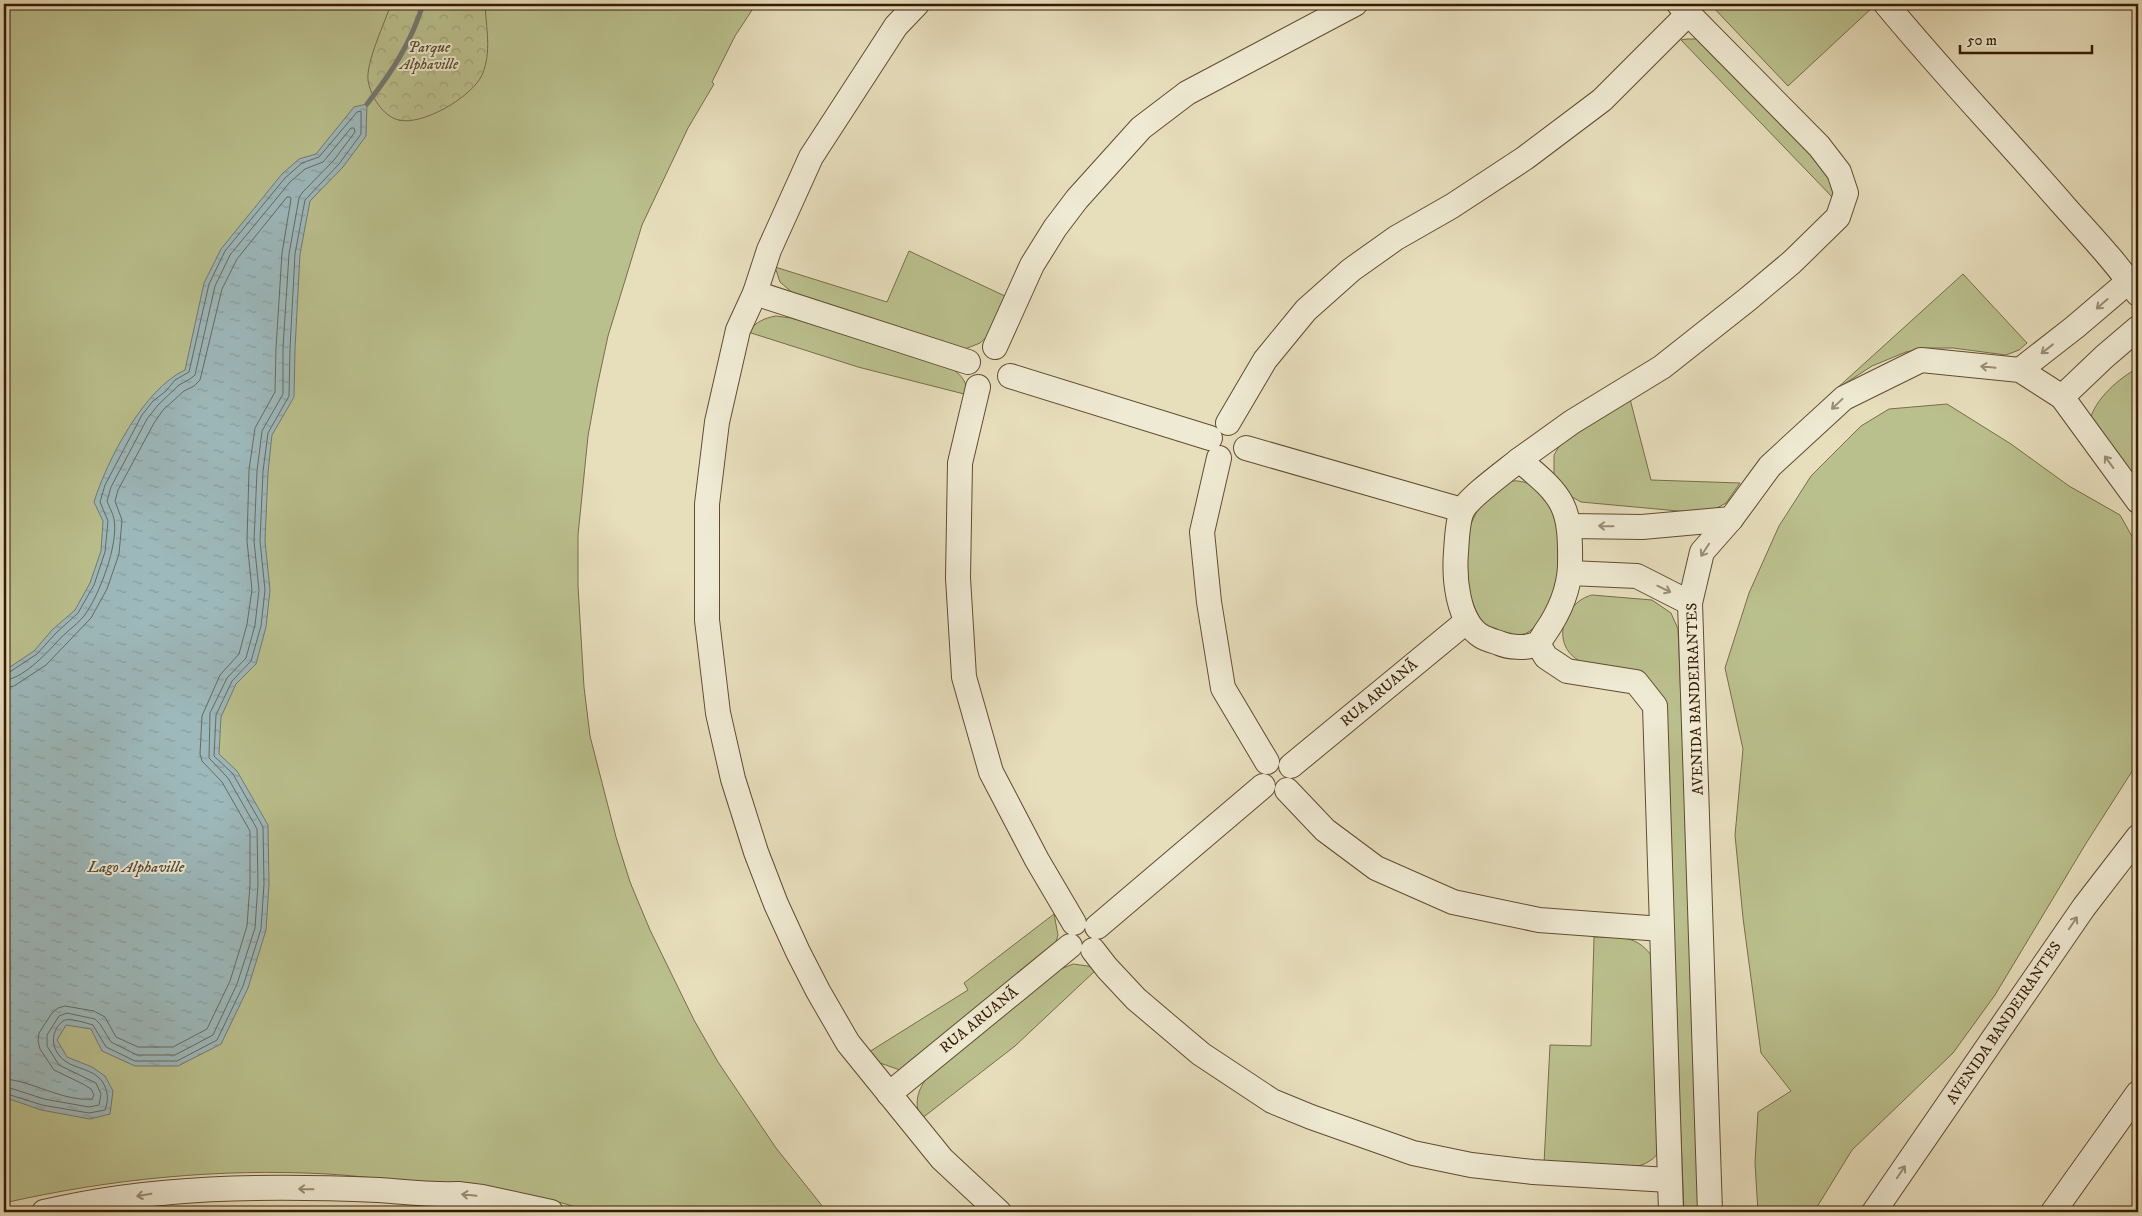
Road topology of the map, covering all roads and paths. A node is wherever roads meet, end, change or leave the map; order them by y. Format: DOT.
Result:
graph roads {
  1 [pos="917,4"];
  2 [pos="1355,4"];
  3 [pos="1886,4"];
  4 [pos="1684,8"];
  5 [pos="2135,286"];
  6 [pos="755,292"];
  7 [pos="2138,328"];
  8 [pos="995,347"];
  9 [pos="968,362"];
  10 [pos="2020,370"];
  11 [pos="1010,376"];
  12 [pos="978,386"];
  13 [pos="2062,397"];
  14 [pos="1219,440"];
  15 [pos="1519,460"];
  16 [pos="2138,501"];
  17 [pos="1462,510"];
  18 [pos="1731,519"];
  19 [pos="1570,526"];
  20 [pos="1570,573"];
  21 [pos="1690,603"];
  22 [pos="1467,620"];
  23 [pos="1538,644"];
  24 [pos="1267,762"];
  25 [pos="1291,766"];
  26 [pos="1263,786"];
  27 [pos="1287,790"];
  28 [pos="2138,837"];
  29 [pos="1074,923"];
  30 [pos="1097,927"];
  31 [pos="1662,929"];
  32 [pos="1070,946"];
  33 [pos="1093,950"];
  34 [pos="2138,1093"];
  35 [pos="889,1094"];
  36 [pos="1669,1180"];
  37 [pos="44,1212"];
  38 [pos="551,1212"];
  39 [pos="1000,1212"];
  40 [pos="1671,1212"];
  41 [pos="1710,1212"];
  42 [pos="1874,1212"];
  43 [pos="2053,1212"];
  1 -- 6 [label="street"];
  2 -- 8 [label="street"];
  3 -- 5 [label="street"];
  4 -- 14 [label="street"];
  4 -- 15 [label="street"];
  5 -- 10 [label="street, one-way"];
  6 -- 9 [label="street"];
  6 -- 35 [label="street"];
  7 -- 13 [label="street"];
  8 -- 9 [label="street"];
  8 -- 11 [label="street"];
  9 -- 12 [label="street"];
  10 -- 13 [label="street, AVENIDA BANDEIRANTES"];
  10 -- 18 [label="street, AVENIDA BANDEIRANTES, one-way"];
  11 -- 12 [label="street"];
  11 -- 14 [label="street"];
  12 -- 29 [label="street"];
  16 -- 13 [label="street, AVENIDA BANDEIRANTES, one-way"];
  14 -- 17 [label="street"];
  14 -- 24 [label="street"];
  15 -- 17 [label="street"];
  15 -- 19 [label="street"];
  17 -- 22 [label="street"];
  18 -- 19 [label="street, one-way"];
  18 -- 21 [label="street, AVENIDA BANDEIRANTES, one-way"];
  19 -- 20 [label="street"];
  20 -- 21 [label="street, one-way"];
  20 -- 23 [label="street"];
  21 -- 41 [label="street, AVENIDA BANDEIRANTES"];
  22 -- 23 [label="street"];
  22 -- 25 [label="street, RUA ARUANÃ"];
  23 -- 31 [label="street"];
  24 -- 25 [label="street"];
  24 -- 26 [label="street"];
  25 -- 27 [label="street"];
  26 -- 27 [label="street"];
  26 -- 30 [label="street"];
  27 -- 31 [label="street"];
  42 -- 28 [label="street, AVENIDA BANDEIRANTES, one-way"];
  29 -- 30 [label="street"];
  29 -- 32 [label="street"];
  30 -- 33 [label="street"];
  31 -- 36 [label="street"];
  32 -- 33 [label="street"];
  32 -- 35 [label="street, RUA ARUANÃ"];
  33 -- 36 [label="street"];
  34 -- 43 [label="street"];
  35 -- 39 [label="street"];
  36 -- 40 [label="street"];
  38 -- 37 [label="street, one-way"];
}
